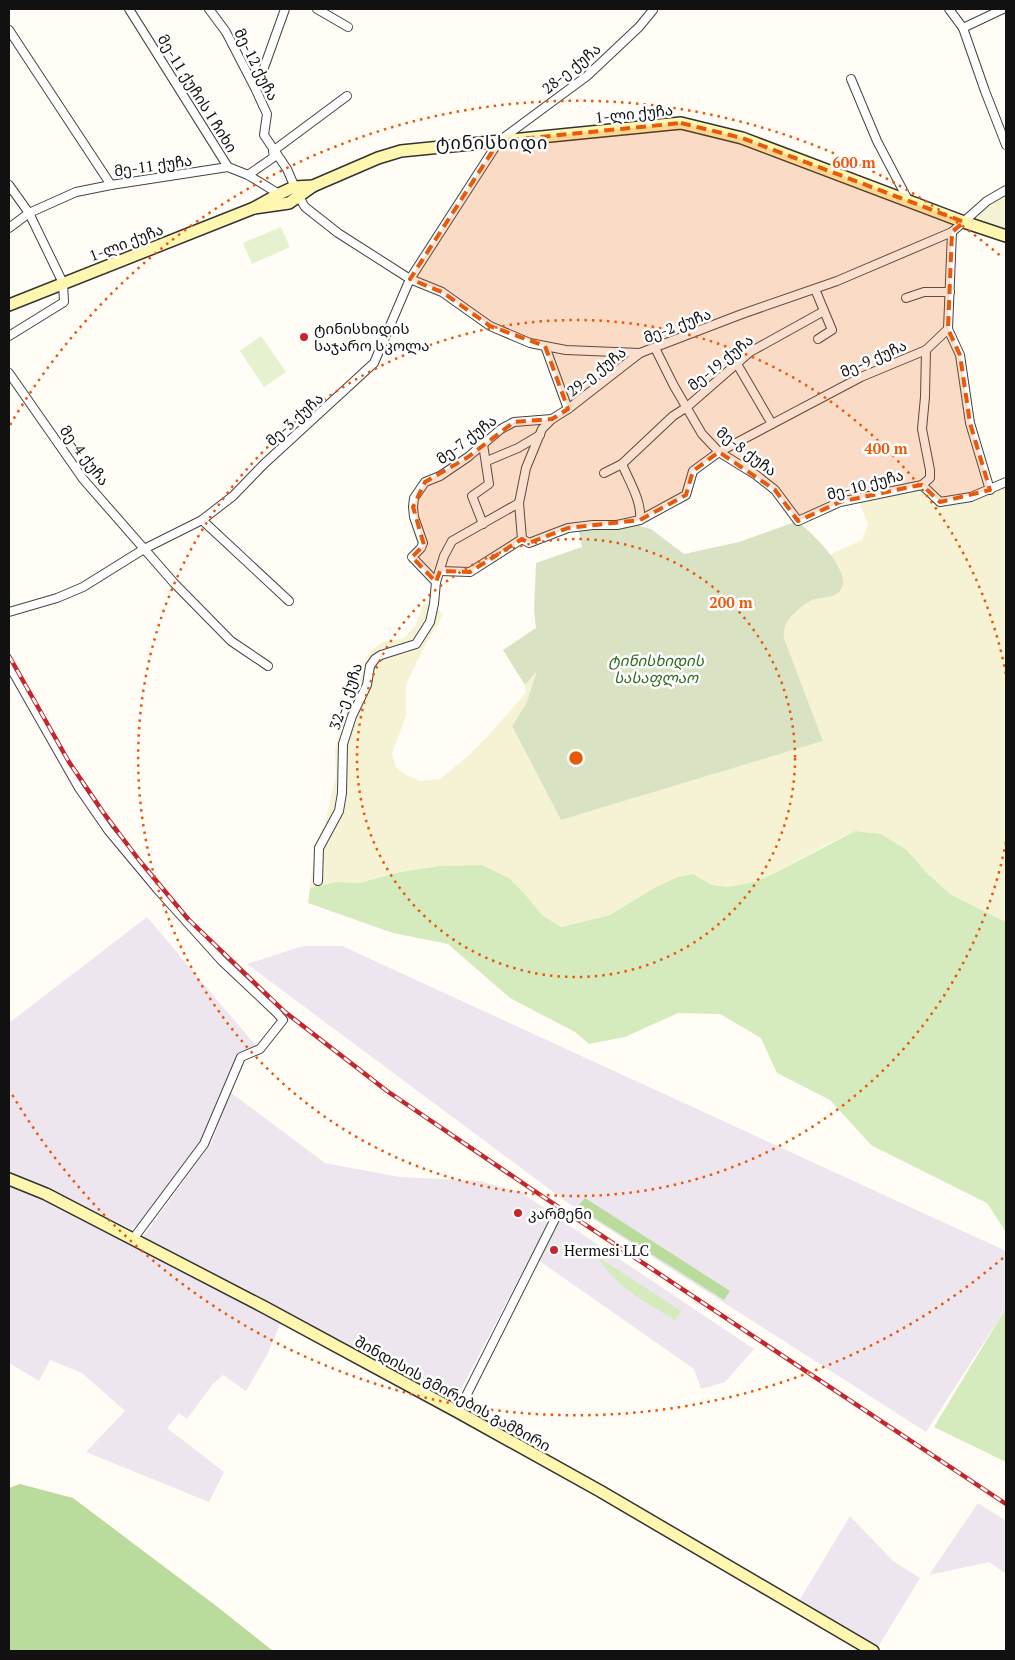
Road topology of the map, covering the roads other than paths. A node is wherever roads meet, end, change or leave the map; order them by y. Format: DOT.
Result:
graph roads {
  1 [pos="129,9"];
  2 [pos="209,9"];
  3 [pos="285,9"];
  4 [pos="317,9"];
  5 [pos="655,9"];
  6 [pos="949,9"];
  7 [pos="1003,9"];
  8 [pos="348,27"];
  9 [pos="963,28"];
  10 [pos="9,30"];
  11 [pos="851,79"];
  12 [pos="256,90"];
  13 [pos="347,96"];
  14 [pos="499,141"];
  15 [pos="1006,145"];
  16 [pos="274,151"];
  17 [pos="228,167"];
  18 [pos="248,175"];
  19 [pos="9,185"];
  20 [pos="111,185"];
  21 [pos="1006,190"];
  22 [pos="291,199"];
  23 [pos="908,200"];
  24 [pos="29,212"];
  25 [pos="964,222"];
  26 [pos="9,228"];
  27 [pos="952,232"];
  28 [pos="1006,236"];
  29 [pos="410,279"];
  30 [pos="64,283"];
  31 [pos="815,289"];
  32 [pos="950,292"];
  33 [pos="906,298"];
  34 [pos="9,305"];
  35 [pos="824,311"];
  36 [pos="948,329"];
  37 [pos="9,336"];
  38 [pos="818,339"];
  39 [pos="545,346"];
  40 [pos="655,348"];
  41 [pos="926,350"];
  42 [pos="640,353"];
  43 [pos="737,364"];
  44 [pos="9,373"];
  45 [pos="687,407"];
  46 [pos="568,409"];
  47 [pos="552,419"];
  48 [pos="772,424"];
  49 [pos="540,435"];
  50 [pos="483,444"];
  51 [pos="720,452"];
  52 [pos="486,461"];
  53 [pos="622,464"];
  54 [pos="604,473"];
  55 [pos="1006,482"];
  56 [pos="922,485"];
  57 [pos="990,490"];
  58 [pos="519,503"];
  59 [pos="202,520"];
  60 [pos="640,520"];
  61 [pos="798,521"];
  62 [pos="483,524"];
  63 [pos="522,539"];
  64 [pos="144,548"];
  65 [pos="440,571"];
  66 [pos="436,582"];
  67 [pos="289,601"];
  68 [pos="9,612"];
  69 [pos="9,665"];
  70 [pos="268,666"];
  71 [pos="318,881"];
  72 [pos="9,1179"];
  73 [pos="558,1213"];
  74 [pos="133,1239"];
  75 [pos="458,1412"];
  76 [pos="873,1651"];
  1 -- 17 [label="street, მე-11 ქუჩის I ჩიხი"];
  2 -- 12 [label="street, მე-12 ქუჩა"];
  3 -- 12 [label="street"];
  4 -- 8 [label="street"];
  5 -- 14 [label="street, 28-ე ქუჩა"];
  6 -- 9 [label="street"];
  7 -- 9 [label="street"];
  9 -- 15 [label="street"];
  10 -- 20 [label="street"];
  11 -- 23 [label="street"];
  12 -- 16 [label="street, მე-12 ქუჩა"];
  13 -- 16 [label="street"];
  14 -- 22 [label="main road, 1-ლი ქუჩა"];
  14 -- 23 [label="main road, 1-ლი ქუჩა"];
  14 -- 29 [label="street, მე-3 ქუჩა"];
  16 -- 18 [label="street"];
  16 -- 22 [label="street, მე-12 ქუჩა"];
  17 -- 18 [label="street"];
  17 -- 20 [label="street, მე-11 ქუჩა"];
  18 -- 22 [label="street"];
  19 -- 24 [label="street"];
  20 -- 24 [label="street, მე-11 ქუჩა"];
  21 -- 25 [label="street, მე-2 ქუჩა"];
  22 -- 29 [label="street, მე-2 ქუჩა"];
  22 -- 30 [label="main road, 1-ლი ქუჩა"];
  23 -- 25 [label="main road, 1-ლი ქუჩა"];
  24 -- 26 [label="street, მე-11 ქუჩა"];
  24 -- 30 [label="street"];
  25 -- 27 [label="street, მე-2 ქუჩა"];
  25 -- 28 [label="main road, 1-ლი ქუჩა"];
  27 -- 31 [label="street, მე-2 ქუჩა"];
  27 -- 32 [label="street"];
  29 -- 39 [label="street, მე-2 ქუჩა"];
  29 -- 59 [label="street, მე-3 ქუჩა"];
  30 -- 34 [label="main road, 1-ლი ქუჩა"];
  30 -- 37 [label="street"];
  31 -- 35 [label="street"];
  31 -- 40 [label="street, მე-2 ქუჩა"];
  32 -- 33 [label="street"];
  32 -- 36 [label="street"];
  35 -- 38 [label="street"];
  35 -- 43 [label="street, მე-19 ქუჩა"];
  36 -- 41 [label="street, მე-9 ქუჩა"];
  36 -- 57 [label="street"];
  39 -- 42 [label="street, მე-2 ქუჩა"];
  39 -- 46 [label="street"];
  40 -- 42 [label="street, მე-2 ქუჩა"];
  40 -- 45 [label="street, მე-8 ქუჩა"];
  41 -- 48 [label="street, მე-9 ქუჩა"];
  41 -- 56 [label="street, მე-10 ქუჩა"];
  42 -- 46 [label="street, 29-ე ქუჩა"];
  43 -- 45 [label="street, მე-19 ქუჩა"];
  43 -- 48 [label="street"];
  44 -- 64 [label="street, მე-4 ქუჩა"];
  45 -- 51 [label="street, მე-8 ქუჩა"];
  45 -- 53 [label="street, მე-19 ქუჩა"];
  46 -- 47 [label="street, 29-ე ქუჩა"];
  47 -- 49 [label="street"];
  47 -- 50 [label="street, მე-7 ქუჩა"];
  48 -- 51 [label="street, მე-9 ქუჩა"];
  49 -- 52 [label="street"];
  49 -- 58 [label="street"];
  50 -- 52 [label="street"];
  50 -- 66 [label="street, მე-7 ქუჩა"];
  51 -- 60 [label="street, მე-9 ქუჩა"];
  51 -- 61 [label="street, მე-8 ქუჩა"];
  52 -- 62 [label="street"];
  53 -- 54 [label="street, მე-19 ქუჩა"];
  53 -- 60 [label="street"];
  55 -- 57 [label="street"];
  56 -- 57 [label="street"];
  56 -- 61 [label="street, მე-10 ქუჩა"];
  58 -- 62 [label="street, 32-ე ქუჩა"];
  58 -- 63 [label="street"];
  59 -- 64 [label="street, მე-3 ქუჩა"];
  59 -- 67 [label="street"];
  60 -- 63 [label="street, მე-9 ქუჩა"];
  62 -- 65 [label="street, 32-ე ქუჩა"];
  63 -- 65 [label="street"];
  64 -- 68 [label="street, მე-3 ქუჩა"];
  64 -- 70 [label="street, მე-4 ქუჩა"];
  65 -- 66 [label="street, 32-ე ქუჩა"];
  66 -- 71 [label="street, 32-ე ქუჩა"];
  69 -- 74 [label="street"];
  72 -- 74 [label="main road, შინდისის გმირების გამზირი"];
  73 -- 75 [label="street"];
  74 -- 75 [label="main road, შინდისის გმირების გამზირი"];
  75 -- 76 [label="main road, შინდისის გმირების გამზირი"];
}
